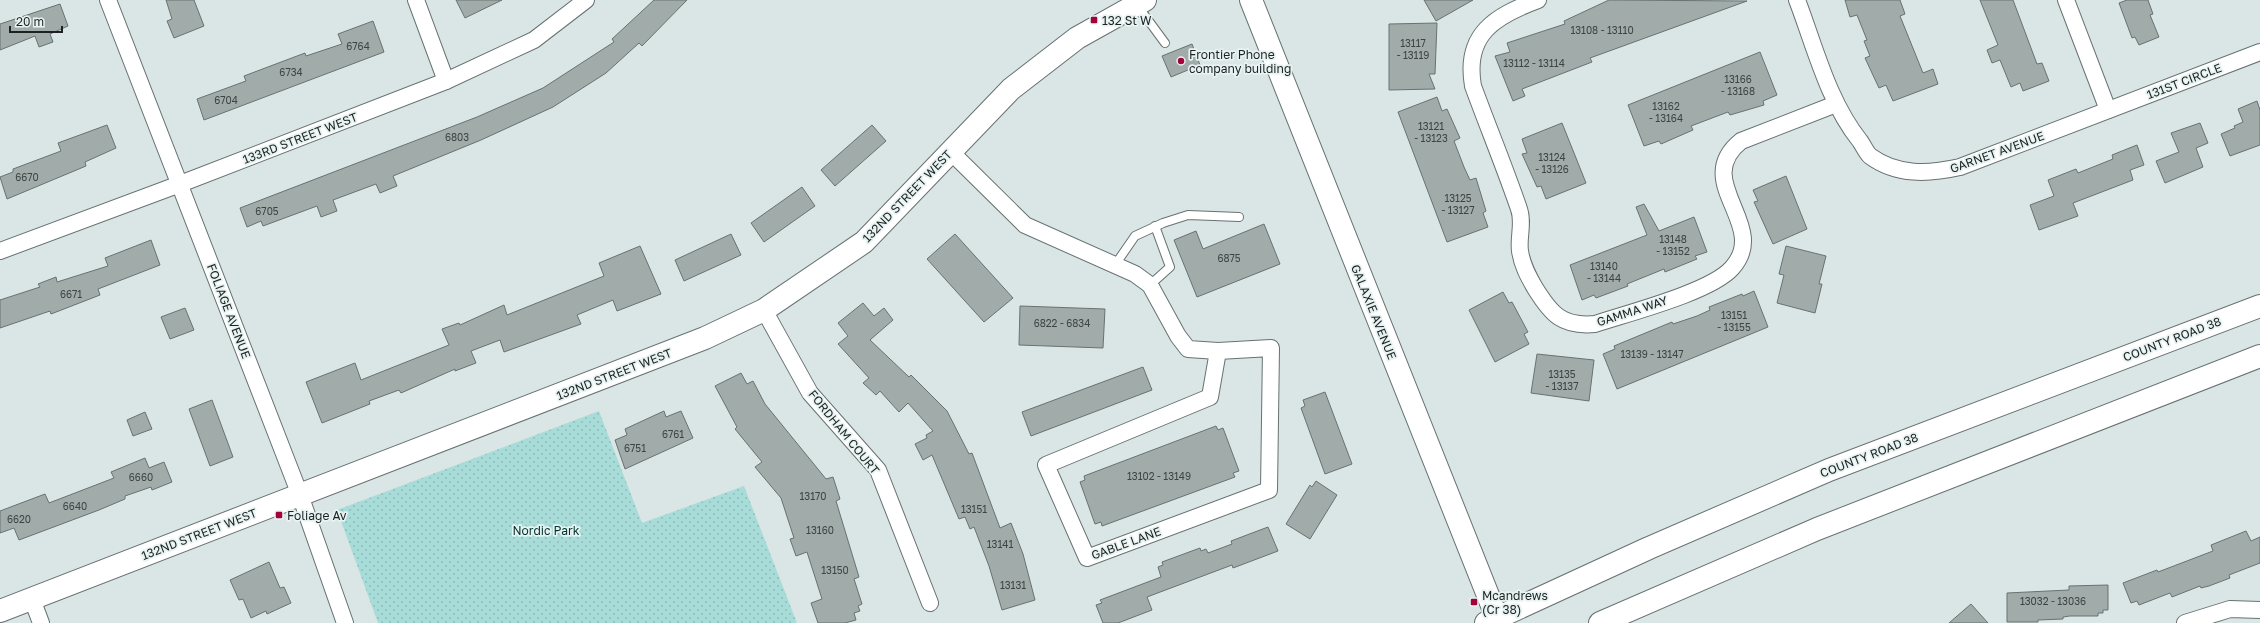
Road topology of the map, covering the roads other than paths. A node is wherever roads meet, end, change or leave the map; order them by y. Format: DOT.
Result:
graph roads {
  1 [pos="108,0"];
  2 [pos="416,0"];
  3 [pos="586,0"];
  4 [pos="1251,0"];
  5 [pos="1538,0"];
  6 [pos="1797,0"];
  7 [pos="2066,0"];
  8 [pos="1141,2"];
  9 [pos="1165,43"];
  10 [pos="2260,52"];
  11 [pos="446,81"];
  12 [pos="1836,104"];
  13 [pos="2108,110"];
  14 [pos="950,151"];
  15 [pos="180,184"];
  16 [pos="1239,217"];
  17 [pos="1155,226"];
  18 [pos="0,250"];
  19 [pos="1115,265"];
  20 [pos="1150,285"];
  21 [pos="2260,306"];
  22 [pos="764,310"];
  23 [pos="1218,351"];
  24 [pos="2260,356"];
  25 [pos="300,495"];
  26 [pos="32,599"];
  27 [pos="930,603"];
  28 [pos="2260,610"];
  29 [pos="0,612"];
  30 [pos="1494,621"];
  31 [pos="41,623"];
  32 [pos="345,623"];
  33 [pos="1600,623"];
  34 [pos="2185,623"];
  1 -- 15 [label="street, FOLIAGE AVENUE"];
  2 -- 11 [label="street"];
  3 -- 11 [label="street, 133RD STREET WEST"];
  4 -- 30 [label="street, GALAXIE AVENUE"];
  5 -- 12 [label="street, GAMMA WAY"];
  6 -- 12 [label="street, GARNET AVENUE"];
  7 -- 13 [label="street"];
  8 -- 9 [label="lane"];
  8 -- 14 [label="street, 132ND STREET WEST"];
  10 -- 13 [label="street, 131ST CIRCLE"];
  11 -- 15 [label="street, 133RD STREET WEST"];
  12 -- 13 [label="street, GARNET AVENUE"];
  14 -- 19 [label="street"];
  14 -- 22 [label="street, 132ND STREET WEST"];
  15 -- 18 [label="street, 133RD STREET WEST"];
  15 -- 25 [label="street, FOLIAGE AVENUE"];
  16 -- 17 [label="lane"];
  17 -- 19 [label="lane"];
  17 -- 20 [label="lane"];
  19 -- 20 [label="street"];
  20 -- 23 [label="street"];
  21 -- 30 [label="street, COUNTY ROAD 38"];
  22 -- 25 [label="street, 132ND STREET WEST"];
  22 -- 27 [label="street, FORDHAM COURT"];
  23 -- 23 [label="street, GABLE LANE"];
  24 -- 33 [label="street"];
  25 -- 26 [label="street, 132ND STREET WEST"];
  25 -- 32 [label="street, FOLIAGE AVENUE"];
  26 -- 29 [label="street, 132ND STREET WEST"];
  26 -- 31 [label="street"];
  28 -- 34 [label="street"];
}
